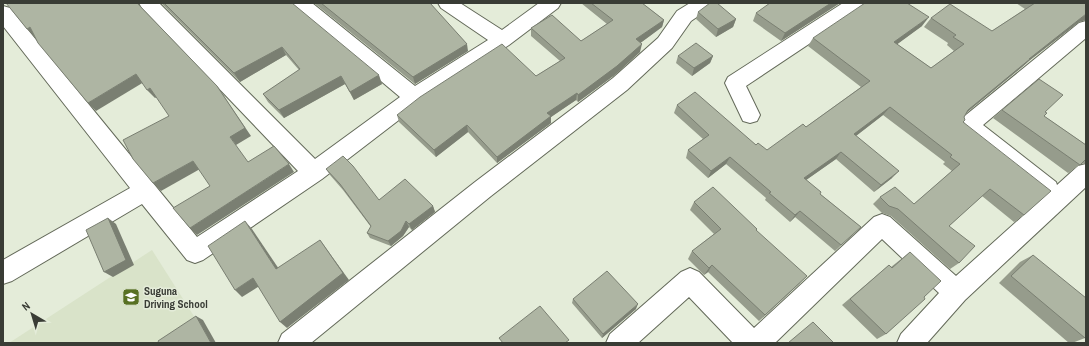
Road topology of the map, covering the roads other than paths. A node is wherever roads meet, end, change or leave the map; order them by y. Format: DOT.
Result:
graph roads {
  1 [pos="148,3"];
  2 [pos="300,3"];
  3 [pos="447,3"];
  4 [pos="552,3"];
  5 [pos="704,3"];
  6 [pos="857,3"];
  7 [pos="3,13"];
  8 [pos="1086,28"];
  9 [pos="502,40"];
  10 [pos="414,97"];
  11 [pos="750,115"];
  12 [pos="314,172"];
  13 [pos="1086,173"];
  14 [pos="144,191"];
  15 [pos="1058,198"];
  16 [pos="3,273"];
  17 [pos="956,292"];
  18 [pos="291,343"];
  19 [pos="619,343"];
  20 [pos="750,343"];
  21 [pos="758,343"];
  22 [pos="910,343"];
  1 -- 12 [label="street"];
  2 -- 10 [label="street"];
  3 -- 9 [label="street"];
  4 -- 9 [label="street"];
  5 -- 18 [label="street"];
  6 -- 11 [label="street"];
  7 -- 14 [label="street"];
  8 -- 15 [label="street"];
  9 -- 10 [label="street"];
  10 -- 12 [label="street"];
  12 -- 14 [label="street"];
  13 -- 15 [label="street"];
  14 -- 16 [label="street"];
  15 -- 17 [label="street"];
  17 -- 21 [label="street"];
  17 -- 22 [label="street"];
  19 -- 20 [label="street"];
}
